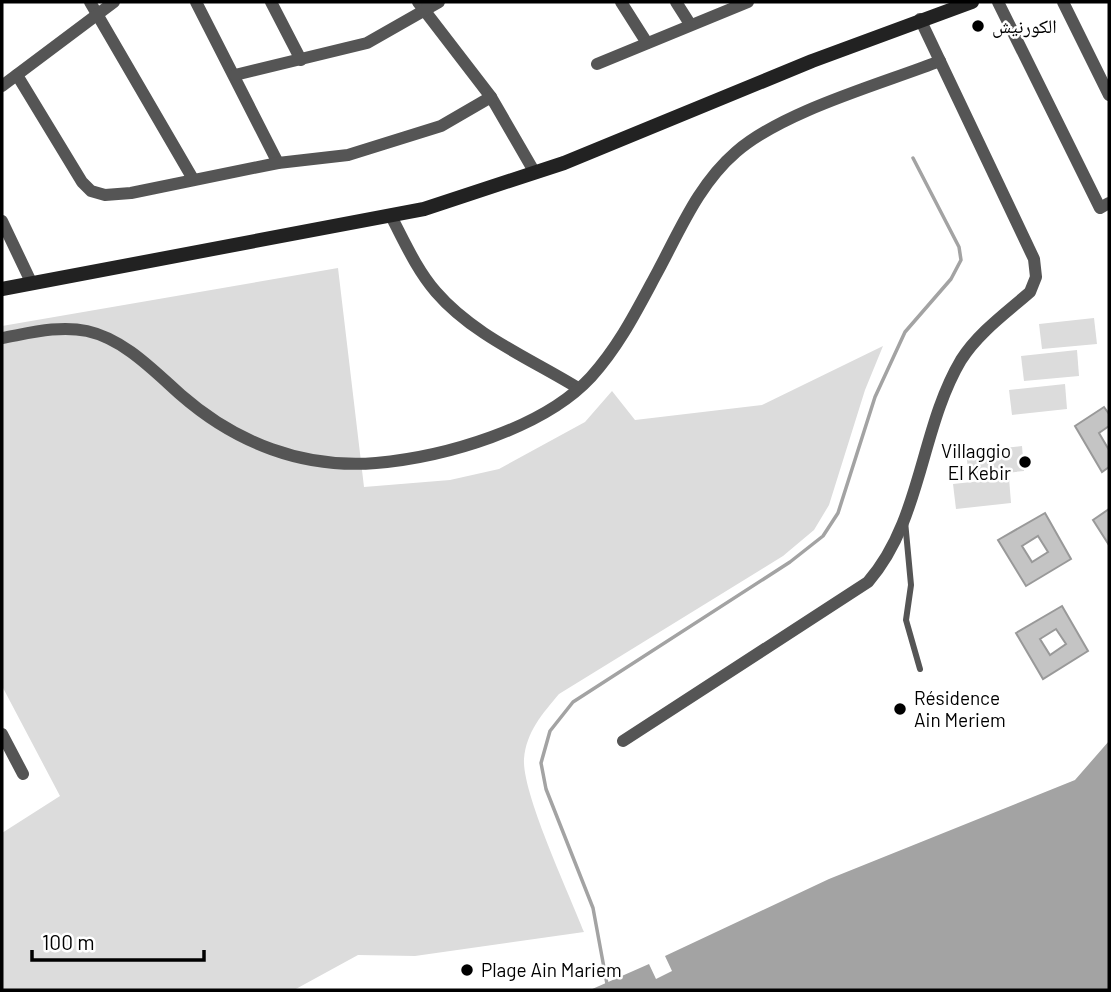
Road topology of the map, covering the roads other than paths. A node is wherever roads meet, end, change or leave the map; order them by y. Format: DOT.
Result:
graph roads {
  1 [pos="90,2"];
  2 [pos="114,2"];
  3 [pos="196,2"];
  4 [pos="271,2"];
  5 [pos="439,2"];
  6 [pos="621,2"];
  7 [pos="676,2"];
  8 [pos="748,2"];
  9 [pos="972,2"];
  10 [pos="998,2"];
  11 [pos="1063,2"];
  12 [pos="423,6"];
  13 [pos="99,13"];
  14 [pos="920,19"];
  15 [pos="690,24"];
  16 [pos="647,43"];
  17 [pos="300,60"];
  18 [pos="940,61"];
  19 [pos="597,64"];
  20 [pos="17,75"];
  21 [pos="235,75"];
  22 [pos="2,84"];
  23 [pos="1109,94"];
  24 [pos="491,97"];
  25 [pos="278,163"];
  26 [pos="535,173"];
  27 [pos="193,179"];
  28 [pos="1109,204"];
  29 [pos="392,218"];
  30 [pos="2,220"];
  31 [pos="32,284"];
  32 [pos="2,289"];
  33 [pos="2,338"];
  34 [pos="578,388"];
  35 [pos="905,516"];
  36 [pos="920,669"];
  37 [pos="2,734"];
  38 [pos="623,741"];
  39 [pos="23,774"];
  1 -- 13 [label="street"];
  2 -- 13 [label="street"];
  3 -- 21 [label="street"];
  4 -- 17 [label="street"];
  5 -- 12 [label="street"];
  6 -- 16 [label="street"];
  7 -- 15 [label="street"];
  8 -- 15 [label="street"];
  9 -- 14 [label="main road"];
  10 -- 28 [label="street"];
  11 -- 23 [label="street"];
  12 -- 17 [label="street"];
  12 -- 24 [label="street"];
  13 -- 20 [label="street"];
  13 -- 27 [label="street"];
  14 -- 18 [label="street"];
  14 -- 26 [label="main road"];
  15 -- 16 [label="street"];
  16 -- 19 [label="street"];
  17 -- 21 [label="street"];
  18 -- 34 [label="street"];
  18 -- 35 [label="street"];
  20 -- 22 [label="street"];
  20 -- 27 [label="street"];
  21 -- 25 [label="street"];
  24 -- 25 [label="street"];
  24 -- 26 [label="street"];
  25 -- 27 [label="street"];
  26 -- 29 [label="main road"];
  29 -- 31 [label="main road"];
  29 -- 34 [label="street"];
  30 -- 31 [label="street"];
  31 -- 32 [label="main road"];
  33 -- 34 [label="street"];
  35 -- 36 [label="lane"];
  35 -- 38 [label="street"];
  37 -- 39 [label="street"];
}
